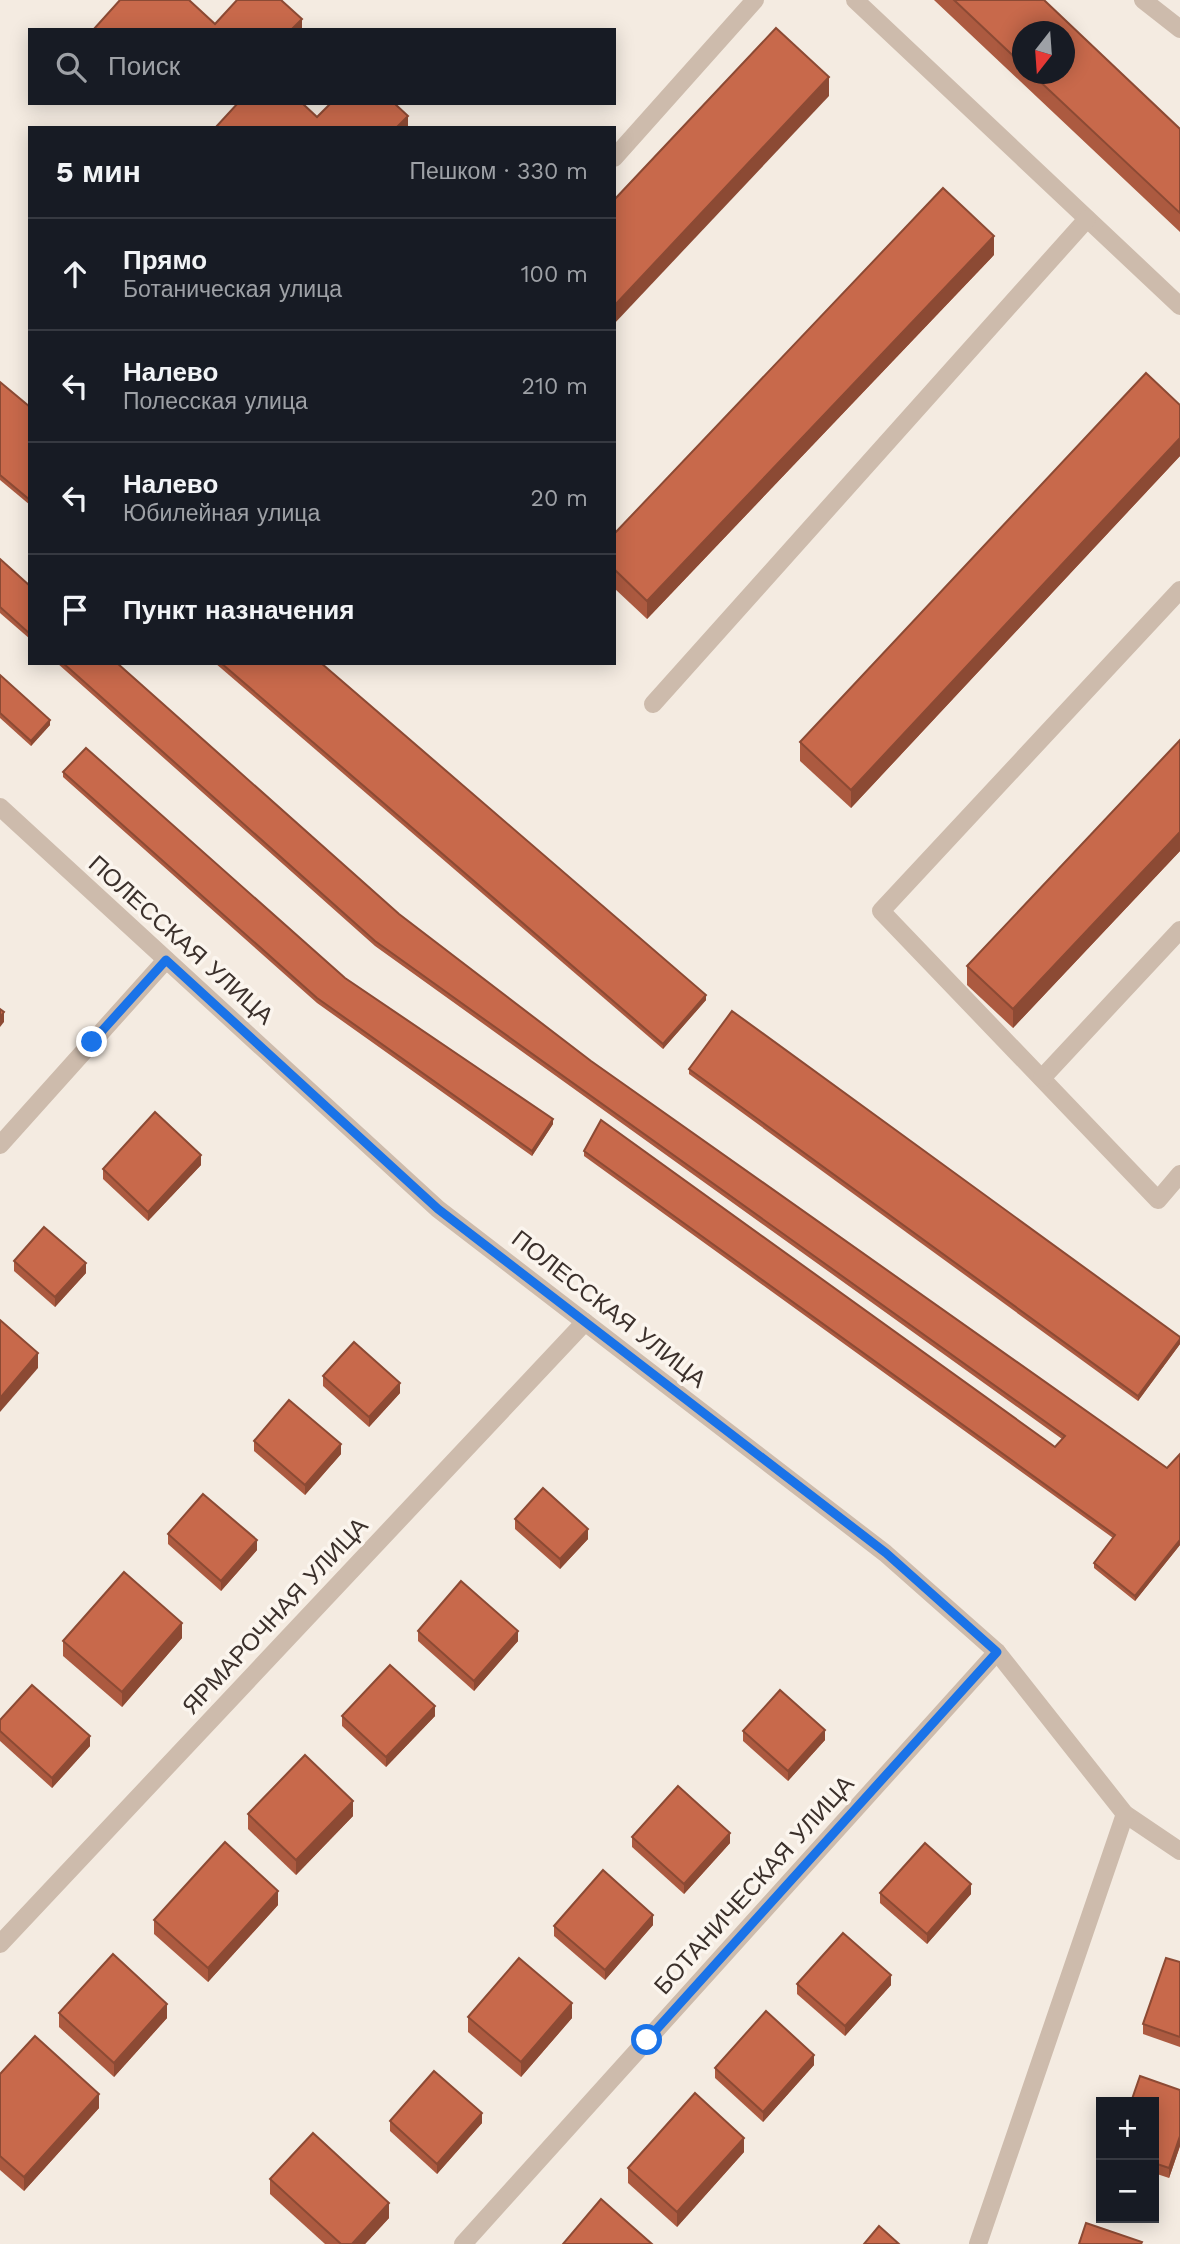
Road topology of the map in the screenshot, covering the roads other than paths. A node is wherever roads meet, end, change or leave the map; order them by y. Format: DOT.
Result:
graph roads {
  1 [pos="755,0"];
  2 [pos="855,0"];
  3 [pos="1143,0"];
  4 [pos="1180,29"];
  5 [pos="616,156"];
  6 [pos="1087,219"];
  7 [pos="1180,306"];
  8 [pos="1180,590"];
  9 [pos="653,704"];
  10 [pos="0,807"];
  11 [pos="1180,930"];
  12 [pos="166,960"];
  13 [pos="1042,1078"];
  14 [pos="0,1145"];
  15 [pos="1180,1174"];
  16 [pos="585,1322"];
  17 [pos="997,1652"];
  18 [pos="1125,1814"];
  19 [pos="1180,1851"];
  20 [pos="0,1944"];
  21 [pos="463,2244"];
  22 [pos="978,2244"];
  1 -- 5 [label="street"];
  2 -- 6 [label="street"];
  3 -- 4 [label="street"];
  6 -- 7 [label="street"];
  6 -- 9 [label="street"];
  8 -- 13 [label="street"];
  10 -- 12 [label="street, ПОЛЕССКАЯ УЛИЦА"];
  11 -- 13 [label="street"];
  12 -- 14 [label="street"];
  12 -- 16 [label="street, ПОЛЕССКАЯ УЛИЦА"];
  13 -- 15 [label="street"];
  16 -- 17 [label="street, ПОЛЕССКАЯ УЛИЦА"];
  16 -- 20 [label="street, ЯРМАРОЧНАЯ УЛИЦА"];
  17 -- 18 [label="street, ПОЛЕССКАЯ УЛИЦА"];
  17 -- 21 [label="street, БОТАНИЧЕСКАЯ УЛИЦА"];
  18 -- 19 [label="street, ПОЛЕССКАЯ УЛИЦА"];
  18 -- 22 [label="street"];
}
